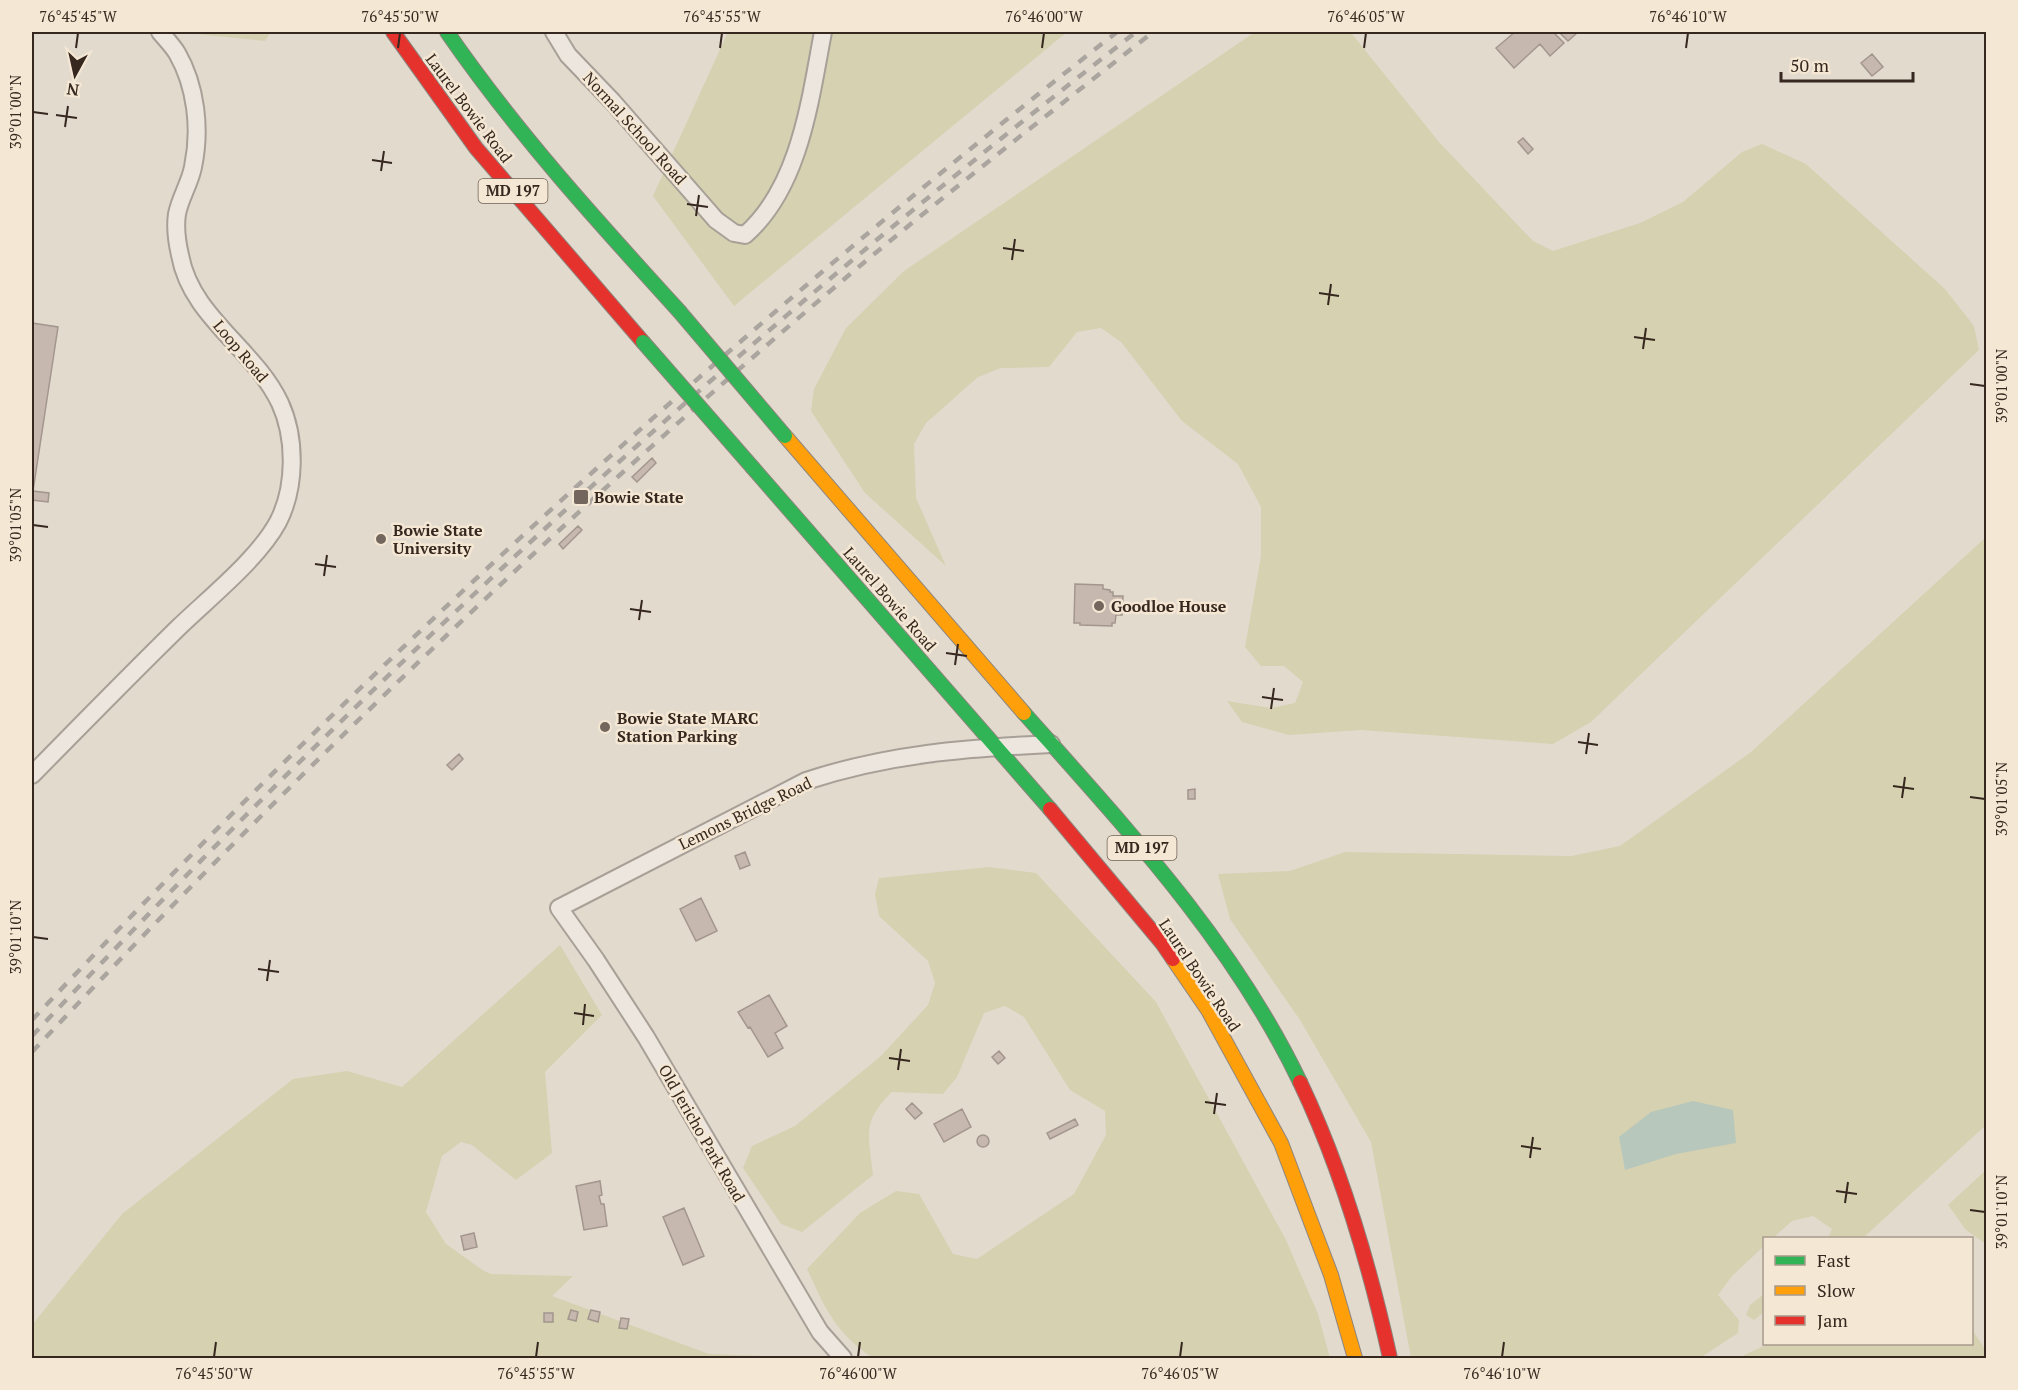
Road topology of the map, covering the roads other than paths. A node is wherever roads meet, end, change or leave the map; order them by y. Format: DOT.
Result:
graph roads {
  1 [pos="160,32"];
  2 [pos="393,32"];
  3 [pos="447,32"];
  4 [pos="554,32"];
  5 [pos="823,32"];
  6 [pos="1051,744"];
  7 [pos="998,747"];
  8 [pos="32,776"];
  9 [pos="559,908"];
  10 [pos="843,1359"];
  11 [pos="1355,1359"];
  12 [pos="1390,1359"];
  1 -- 8 [label="street, Loop Road"];
  2 -- 7 [label="main road, Laurel Bowie Road / MD 197, bridge"];
  3 -- 6 [label="main road, Laurel Bowie Road / MD 197, bridge"];
  4 -- 5 [label="street, Normal School Road"];
  6 -- 7 [label="street, Lemons Bridge Road"];
  6 -- 12 [label="main road, Laurel Bowie Road / MD 197"];
  7 -- 9 [label="street, Lemons Bridge Road"];
  7 -- 11 [label="main road, Laurel Bowie Road / MD 197"];
  9 -- 10 [label="street, Old Jericho Park Road"];
}
